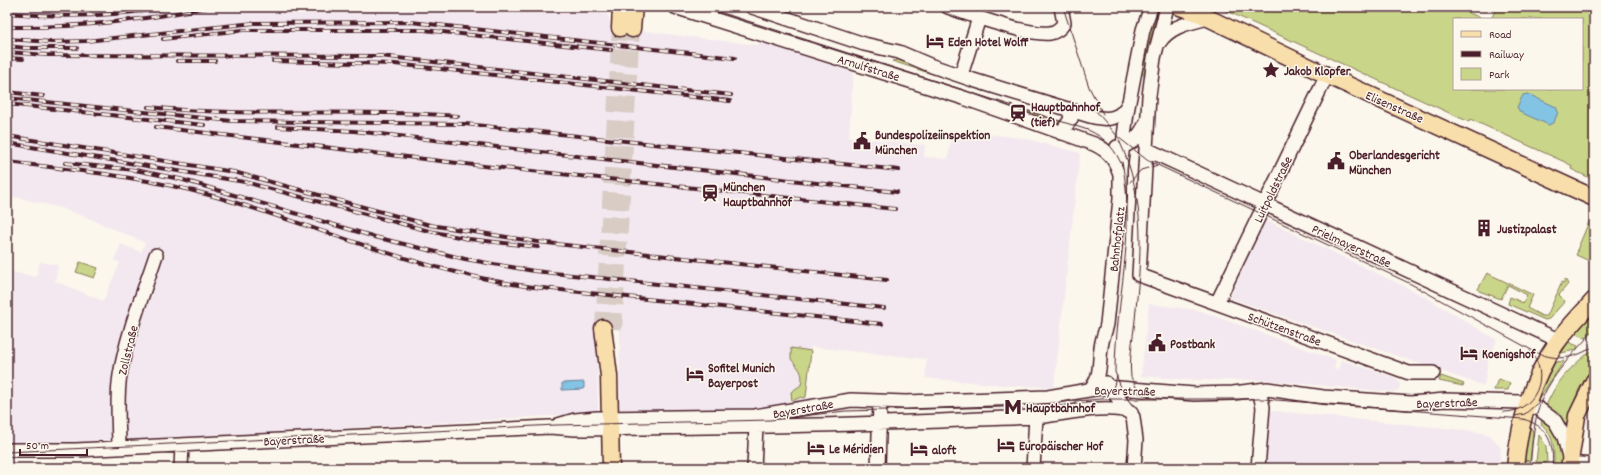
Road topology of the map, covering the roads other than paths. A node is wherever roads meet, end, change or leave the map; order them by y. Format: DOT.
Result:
graph roads {
  1 [pos="621,7"];
  2 [pos="634,7"];
  3 [pos="675,7"];
  4 [pos="752,7"];
  5 [pos="948,7"];
  6 [pos="1061,7"];
  7 [pos="1151,7"];
  8 [pos="1167,7"];
  9 [pos="1180,7"];
  10 [pos="1200,13"];
  11 [pos="978,18"];
  12 [pos="1157,46"];
  13 [pos="961,75"];
  14 [pos="1327,75"];
  15 [pos="1133,76"];
  16 [pos="1151,79"];
  17 [pos="1149,96"];
  18 [pos="1129,98"];
  19 [pos="1069,109"];
  20 [pos="1146,121"];
  21 [pos="1061,133"];
  22 [pos="1094,144"];
  23 [pos="1123,146"];
  24 [pos="1146,149"];
  25 [pos="1120,174"];
  26 [pos="1593,197"];
  27 [pos="1265,204"];
  28 [pos="156,255"];
  29 [pos="1139,275"];
  30 [pos="1594,300"];
  31 [pos="1217,303"];
  32 [pos="608,329"];
  33 [pos="1558,340"];
  34 [pos="1433,373"];
  35 [pos="1099,374"];
  36 [pos="1594,381"];
  37 [pos="1110,388"];
  38 [pos="1090,389"];
  39 [pos="1259,390"];
  40 [pos="880,402"];
  41 [pos="1528,404"];
  42 [pos="1131,412"];
  43 [pos="1036,417"];
  44 [pos="611,423"];
  45 [pos="880,423"];
  46 [pos="756,426"];
  47 [pos="182,445"];
  48 [pos="119,448"];
  49 [pos="7,450"];
  50 [pos="38,451"];
  51 [pos="7,456"];
  52 [pos="1573,465"];
  53 [pos="1594,465"];
  54 [pos="181,468"];
  55 [pos="611,468"];
  56 [pos="754,468"];
  57 [pos="878,468"];
  58 [pos="1033,468"];
  59 [pos="1134,468"];
  60 [pos="1258,468"];
  61 [pos="1515,468"];
  1 -- 2 [label="main road"];
  3 -- 21 [label="street, Arnulfstraße"];
  4 -- 13 [label="street, Arnulfstraße"];
  5 -- 11 [label="street"];
  6 -- 11 [label="street"];
  7 -- 15 [label="street, Bahnhofplatz"];
  8 -- 12 [label="street, Bahnhofplatz"];
  9 -- 10 [label="main road, Elisenstraße"];
  10 -- 12 [label="street"];
  10 -- 14 [label="main road, Elisenstraße"];
  11 -- 13 [label="street"];
  12 -- 16 [label="street, Bahnhofplatz"];
  13 -- 19 [label="street, Arnulfstraße"];
  14 -- 26 [label="main road, Elisenstraße"];
  14 -- 27 [label="street, Luitpoldstraße"];
  15 -- 16 [label="street"];
  15 -- 18 [label="street, Bahnhofplatz"];
  16 -- 17 [label="street, Bahnhofplatz"];
  17 -- 18 [label="street"];
  17 -- 20 [label="street, Bahnhofplatz"];
  18 -- 19 [label="street, Arnulfstraße"];
  18 -- 23 [label="street, Bahnhofplatz"];
  19 -- 21 [label="street"];
  20 -- 23 [label="street"];
  20 -- 24 [label="street, Bahnhofplatz"];
  21 -- 22 [label="street, Arnulfstraße"];
  22 -- 23 [label="street, Arnulfstraße"];
  22 -- 25 [label="street, Arnulfstraße"];
  23 -- 25 [label="street, Bahnhofplatz"];
  24 -- 27 [label="street, Prielmayerstraße"];
  24 -- 29 [label="street, Bahnhofplatz"];
  25 -- 35 [label="street, Bahnhofplatz"];
  27 -- 31 [label="street, Luitpoldstraße"];
  27 -- 33 [label="street, Prielmayerstraße"];
  28 -- 48 [label="street, Zollstraße"];
  29 -- 31 [label="street, Schützenstraße"];
  30 -- 33 [label="main road"];
  31 -- 34 [label="street, Schützenstraße"];
  32 -- 44 [label="main road"];
  33 -- 41 [label="main road"];
  35 -- 37 [label="street"];
  35 -- 38 [label="street, Bahnhofplatz"];
  36 -- 52 [label="main road"];
  37 -- 38 [label="street, Bayerstraße"];
  37 -- 39 [label="street, Bayerstraße"];
  37 -- 42 [label="street"];
  38 -- 40 [label="street, Bayerstraße"];
  39 -- 41 [label="street, Bayerstraße"];
  39 -- 60 [label="street"];
  40 -- 44 [label="street, Bayerstraße"];
  40 -- 45 [label="street"];
  41 -- 52 [label="street, Bayerstraße"];
  41 -- 61 [label="main road"];
  42 -- 43 [label="street, Bayerstraße"];
  42 -- 59 [label="street"];
  43 -- 45 [label="street, Bayerstraße"];
  43 -- 58 [label="street"];
  44 -- 46 [label="street, Bayerstraße"];
  44 -- 47 [label="street, Bayerstraße"];
  44 -- 55 [label="main road"];
  45 -- 46 [label="street, Bayerstraße"];
  45 -- 57 [label="street"];
  46 -- 56 [label="street"];
  47 -- 48 [label="street, Bayerstraße"];
  47 -- 54 [label="street"];
  48 -- 50 [label="street, Bayerstraße"];
  49 -- 50 [label="street, Bayerstraße"];
  50 -- 51 [label="street, Bayerstraße"];
  52 -- 53 [label="street"];
}
